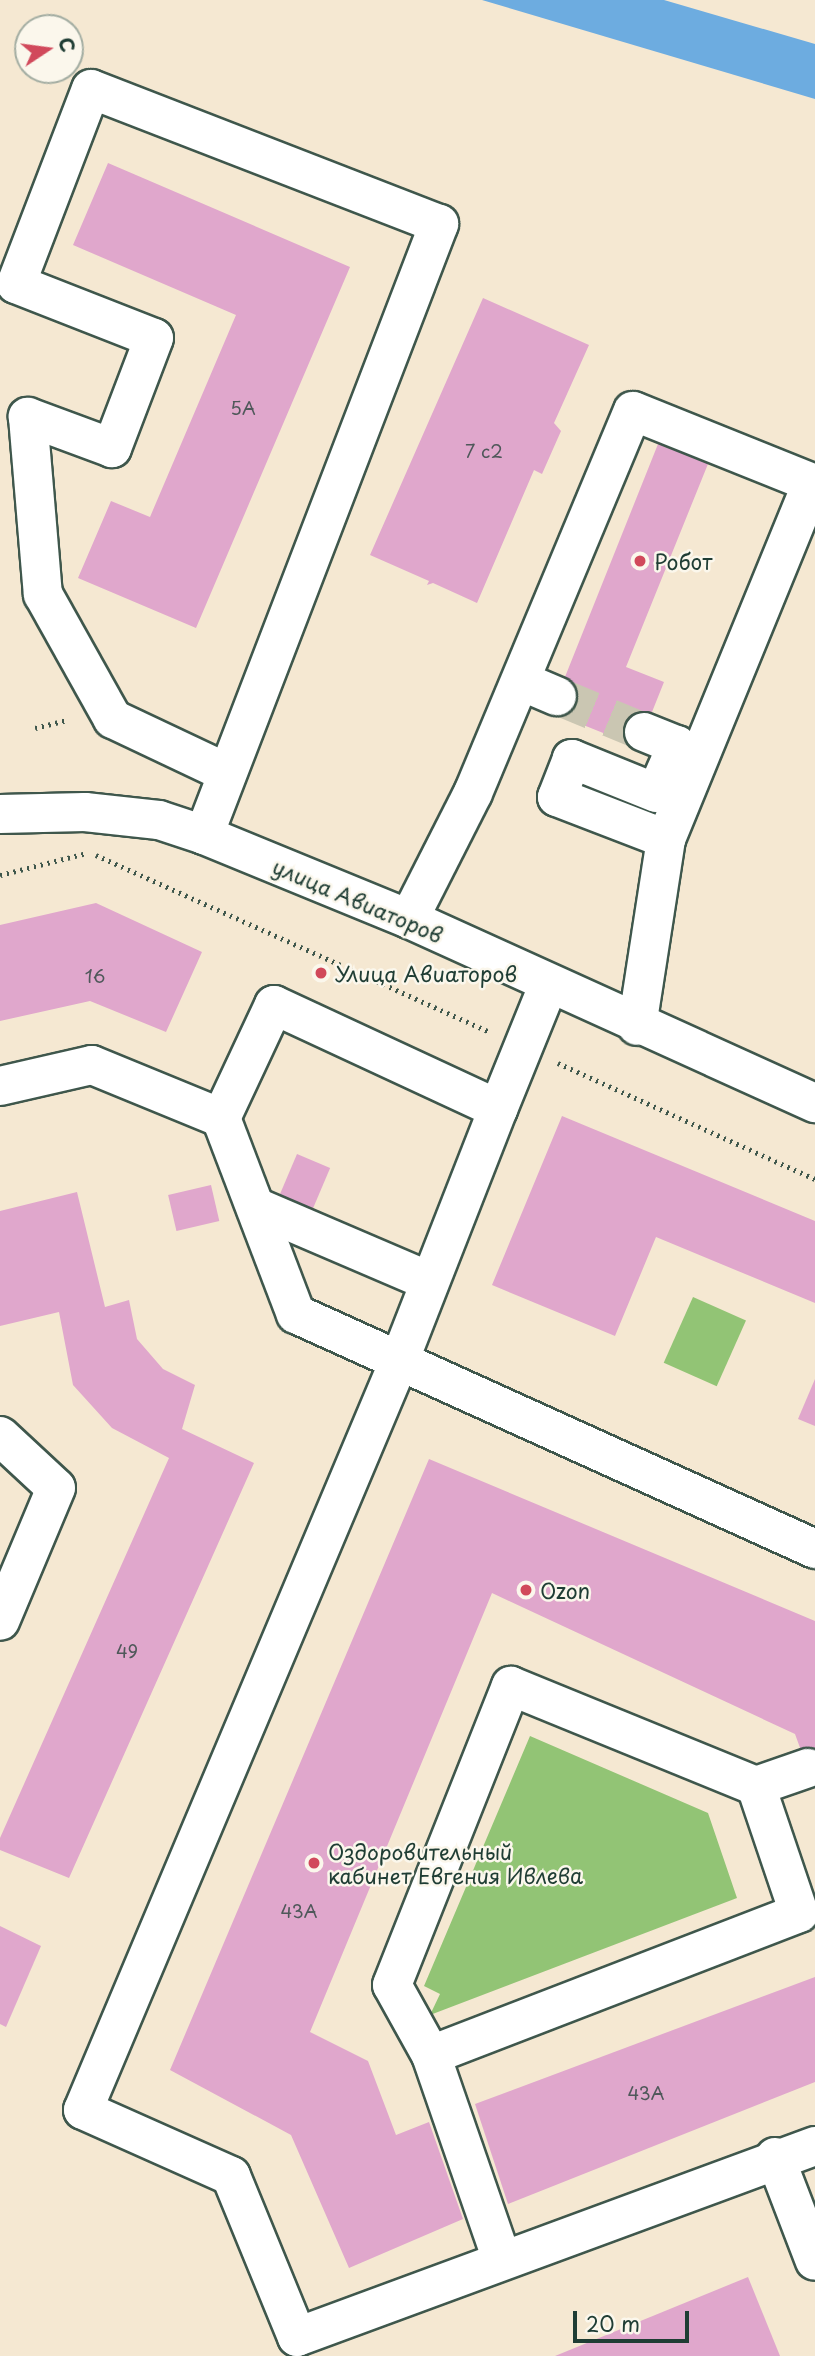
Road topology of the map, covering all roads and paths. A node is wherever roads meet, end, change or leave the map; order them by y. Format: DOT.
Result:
graph roads {
  1 [pos="8,281"];
  2 [pos="14,420"];
  3 [pos="521,681"];
  4 [pos="557,696"];
  5 [pos="644,732"];
  6 [pos="228,773"];
  7 [pos="0,814"];
  8 [pos="204,835"];
  9 [pos="666,839"];
  10 [pos="0,875"];
  11 [pos="409,919"];
  12 [pos="548,986"];
  13 [pos="637,1026"];
  14 [pos="524,1048"];
  15 [pos="0,1086"];
  16 [pos="815,1103"];
  17 [pos="498,1109"];
  18 [pos="221,1118"];
  19 [pos="815,1179"];
  20 [pos="256,1207"];
  21 [pos="429,1281"];
  22 [pos="400,1359"];
  23 [pos="0,1436"];
  24 [pos="815,1549"];
  25 [pos="0,1621"];
  26 [pos="807,1768"];
  27 [pos="755,1786"];
  28 [pos="431,2055"];
  29 [pos="815,2146"];
  30 [pos="775,2157"];
  31 [pos="502,2260"];
  32 [pos="815,2261"];
  1 -- 2 [label="street"];
  1 -- 6 [label="street"];
  2 -- 6 [label="street"];
  3 -- 4 [label="street"];
  3 -- 9 [label="street"];
  3 -- 11 [label="street"];
  5 -- 9 [label="street"];
  6 -- 8 [label="street"];
  7 -- 8 [label="street, улица Авиаторов"];
  8 -- 11 [label="street, улица Авиаторов"];
  9 -- 13 [label="street"];
  10 -- 14 [label="path"];
  11 -- 12 [label="street, улица Авиаторов"];
  12 -- 13 [label="street, улица Авиаторов"];
  12 -- 14 [label="street"];
  13 -- 16 [label="street, улица Авиаторов"];
  14 -- 17 [label="street"];
  14 -- 19 [label="path"];
  15 -- 18 [label="street"];
  17 -- 18 [label="street"];
  17 -- 21 [label="street"];
  18 -- 20 [label="street"];
  20 -- 21 [label="street"];
  20 -- 22 [label="street"];
  21 -- 22 [label="street"];
  22 -- 24 [label="street"];
  22 -- 31 [label="street"];
  23 -- 25 [label="street"];
  26 -- 27 [label="street"];
  27 -- 28 [label="street"];
  27 -- 28 [label="street"];
  28 -- 31 [label="street"];
  29 -- 30 [label="street"];
  30 -- 31 [label="street"];
  30 -- 32 [label="street"];
}
